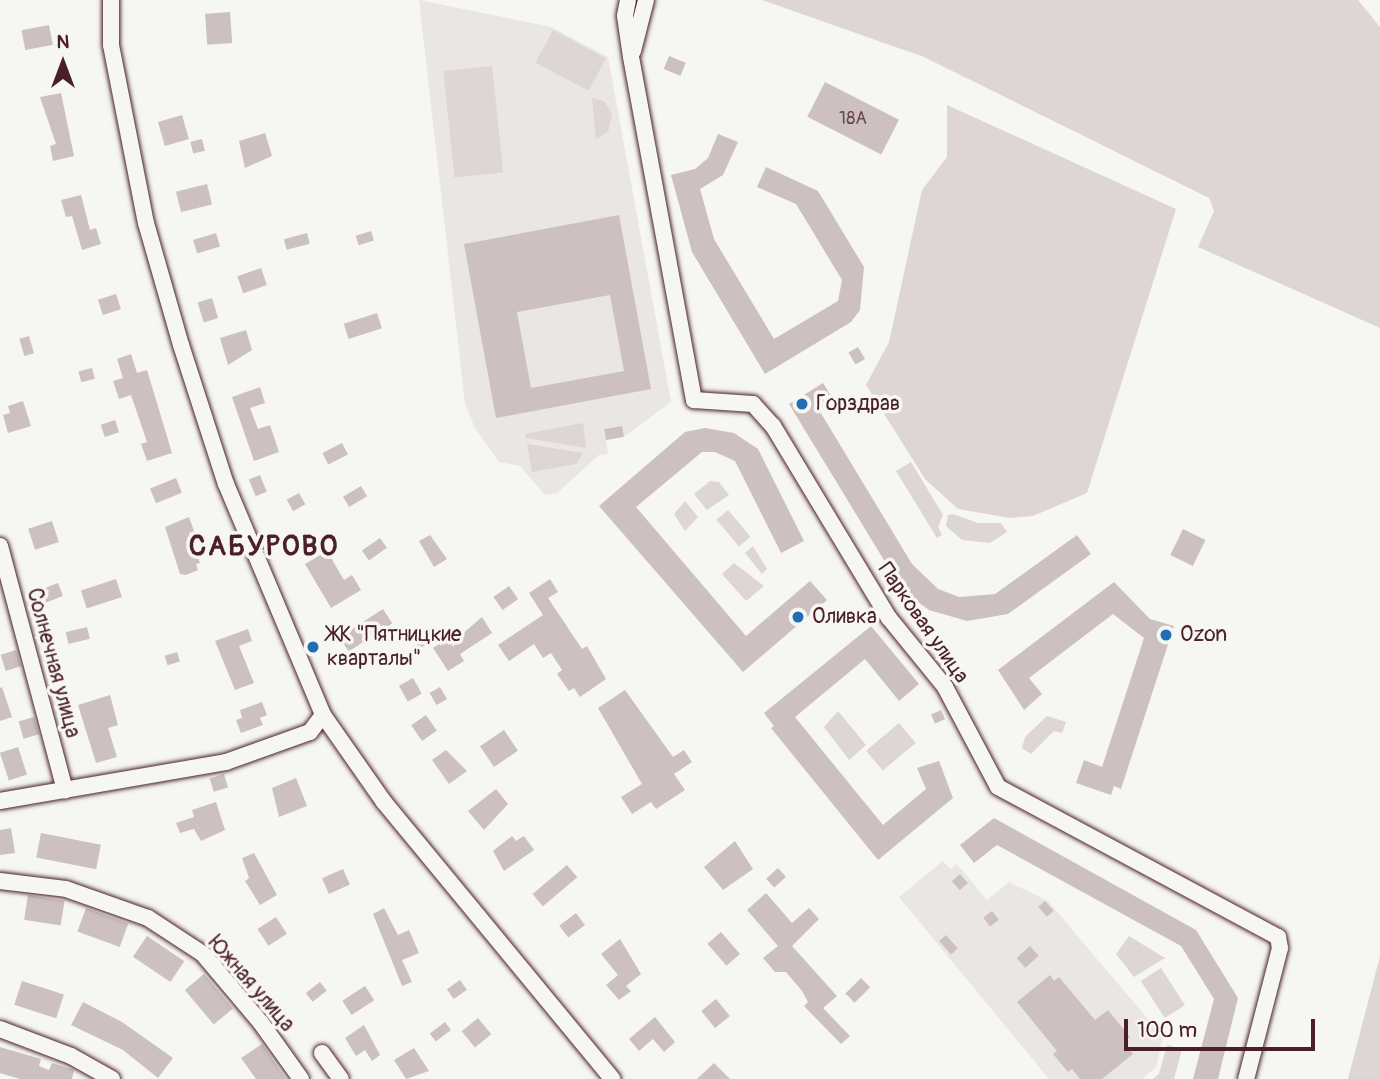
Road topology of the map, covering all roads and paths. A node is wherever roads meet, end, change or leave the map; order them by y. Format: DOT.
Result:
graph roads {
  1 [pos="111,0"];
  2 [pos="628,0"];
  3 [pos="646,0"];
  4 [pos="631,57"];
  5 [pos="0,546"];
  6 [pos="323,715"];
  7 [pos="65,791"];
  8 [pos="0,800"];
  9 [pos="0,881"];
  10 [pos="0,1029"];
  11 [pos="322,1053"];
  12 [pos="112,1079"];
  13 [pos="301,1079"];
  14 [pos="341,1079"];
  15 [pos="612,1079"];
  16 [pos="1246,1079"];
  1 -- 6 [label="street"];
  2 -- 4 [label="street, Парковая улица"];
  3 -- 4 [label="street, Парковая улица"];
  4 -- 16 [label="street, Парковая улица"];
  5 -- 7 [label="street, Солнечная улица"];
  6 -- 7 [label="street"];
  6 -- 15 [label="street"];
  7 -- 8 [label="street"];
  9 -- 13 [label="street, Южная улица"];
  10 -- 12 [label="street"];
  11 -- 14 [label="street"];
}
